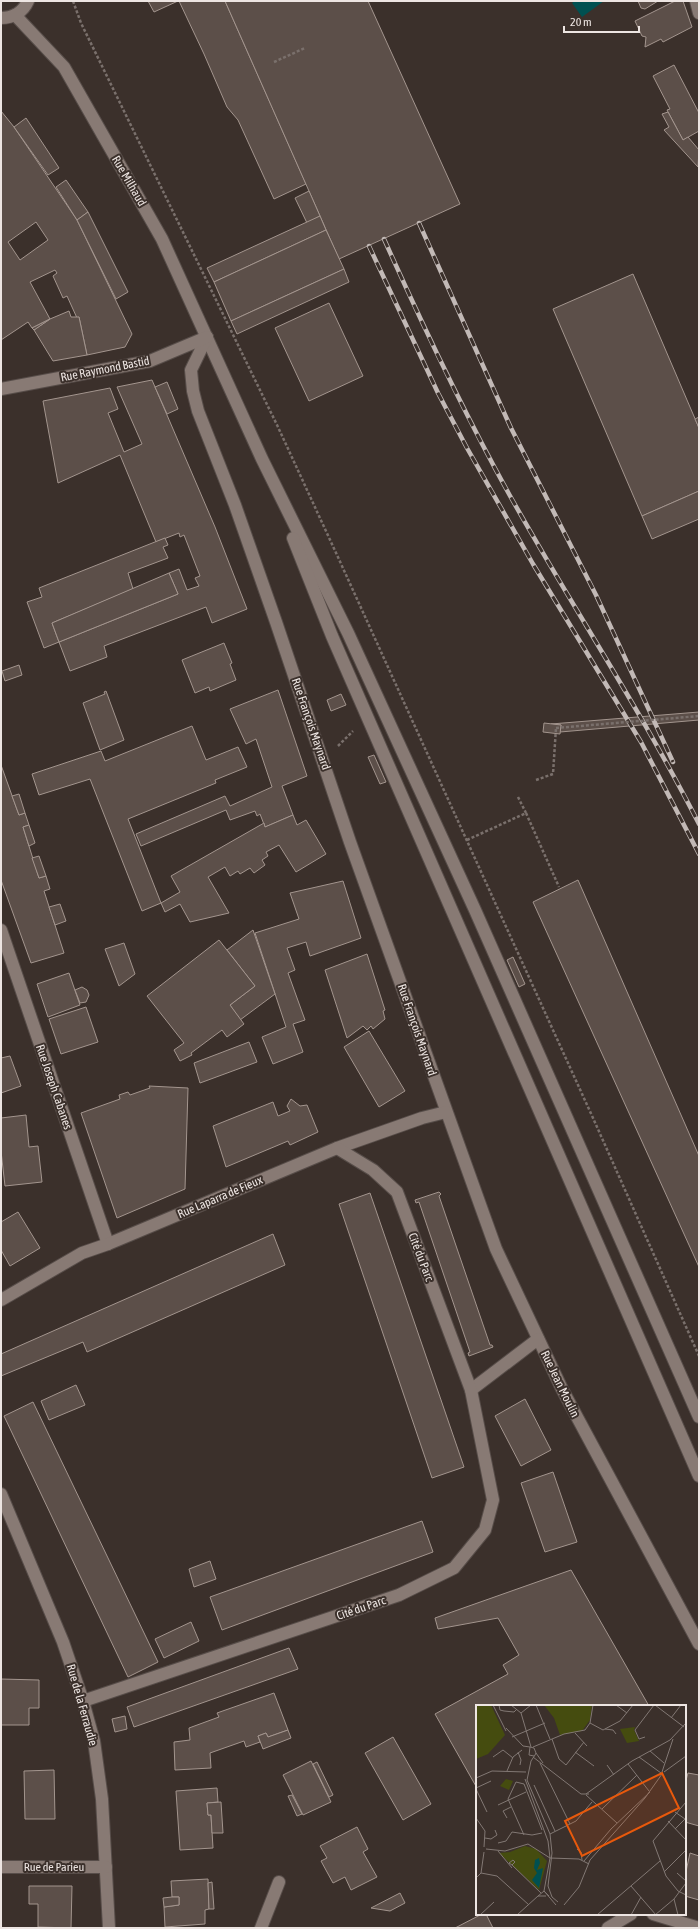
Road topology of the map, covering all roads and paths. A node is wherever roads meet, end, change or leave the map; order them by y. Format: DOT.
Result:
graph roads {
  1 [pos="28,1"];
  2 [pos="696,1"];
  3 [pos="699,13"];
  4 [pos="15,15"];
  5 [pos="1,18"];
  6 [pos="305,48"];
  7 [pos="274,62"];
  8 [pos="206,337"];
  9 [pos="1,389"];
  10 [pos="262,459"];
  11 [pos="699,716"];
  12 [pos="354,730"];
  13 [pos="323,760"];
  14 [pos="536,780"];
  15 [pos="518,797"];
  16 [pos="526,813"];
  17 [pos="467,840"];
  18 [pos="559,887"];
  19 [pos="1,930"];
  20 [pos="446,1112"];
  21 [pos="338,1148"];
  22 [pos="108,1244"];
  23 [pos="1,1300"];
  24 [pos="538,1339"];
  25 [pos="471,1390"];
  26 [pos="699,1417"];
  27 [pos="699,1476"];
  28 [pos="1,1494"];
  29 [pos="699,1644"];
  30 [pos="83,1701"];
  31 [pos="1,1867"];
  32 [pos="106,1867"];
  33 [pos="279,1882"];
  34 [pos="629,1915"];
  35 [pos="656,1915"];
  36 [pos="109,1928"];
  37 [pos="261,1928"];
  38 [pos="608,1928"];
  39 [pos="699,1928"];
  1 -- 4 [label="street"];
  2 -- 3 [label="street"];
  4 -- 5 [label="street"];
  4 -- 8 [label="street, Rue Milhaud"];
  6 -- 7 [label="path"];
  8 -- 9 [label="street, Rue Raymond Bastid"];
  8 -- 10 [label="street, Rue Milhaud"];
  8 -- 13 [label="street, Rue François Maynard"];
  10 -- 26 [label="street"];
  10 -- 27 [label="street"];
  11 -- 14 [label="path, bridge"];
  12 -- 13 [label="path"];
  13 -- 20 [label="street, Rue François Maynard"];
  15 -- 16 [label="path"];
  16 -- 17 [label="path"];
  16 -- 18 [label="path"];
  19 -- 22 [label="street, Rue Joseph Cabanes"];
  20 -- 21 [label="street, Rue Laparra de Fieux"];
  20 -- 24 [label="street, Rue Jean Moulin"];
  21 -- 22 [label="street, Rue Laparra de Fieux"];
  21 -- 25 [label="street, Cité du Parc"];
  22 -- 23 [label="street, Rue Laparra de Fieux"];
  24 -- 25 [label="street"];
  24 -- 29 [label="street, Rue Jean Moulin"];
  25 -- 30 [label="street, Cité du Parc"];
  28 -- 30 [label="street, Rue de la Ferraudie"];
  30 -- 32 [label="street, Rue de la Ferraudie"];
  31 -- 32 [label="street, Rue de Parieu"];
  32 -- 36 [label="street, Rue de la Ferraudie"];
  33 -- 37 [label="street"];
  34 -- 38 [label="street"];
  35 -- 39 [label="street"];
}
